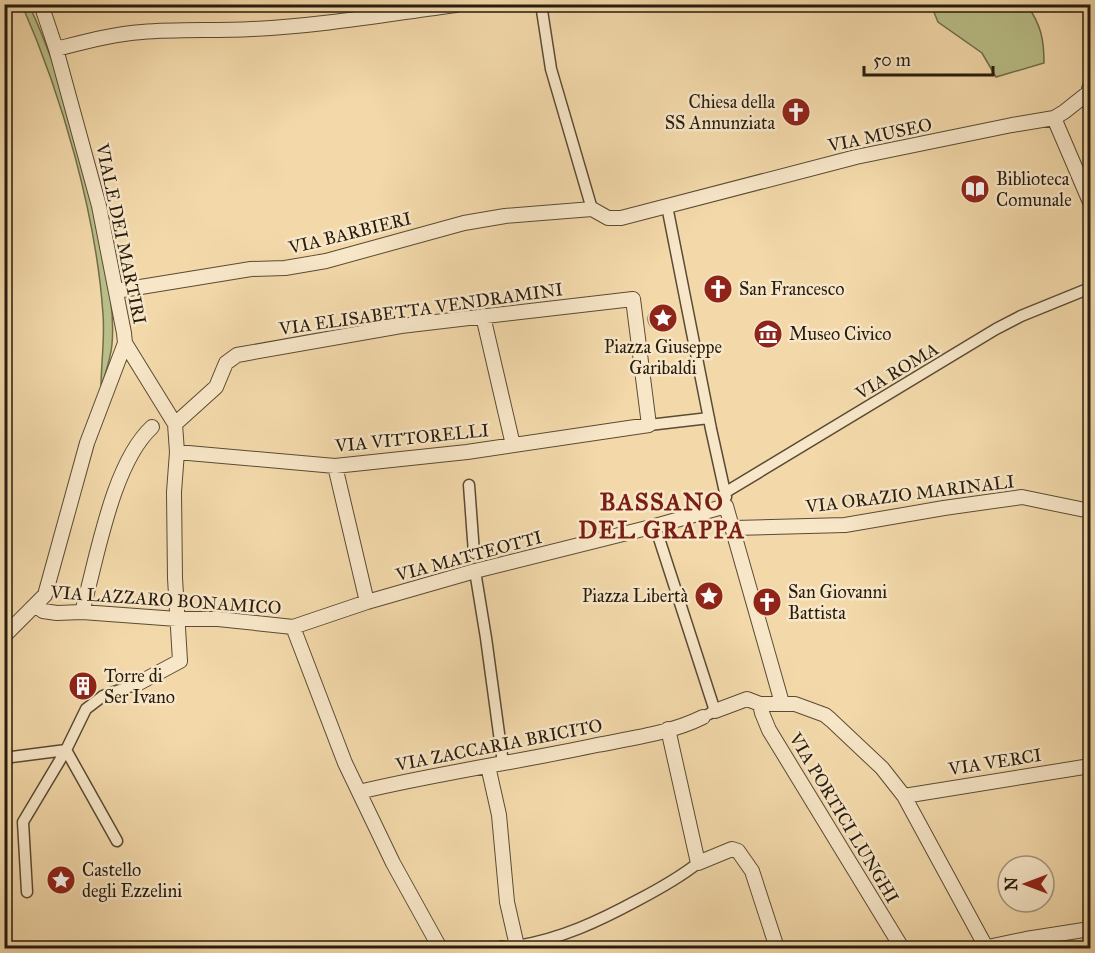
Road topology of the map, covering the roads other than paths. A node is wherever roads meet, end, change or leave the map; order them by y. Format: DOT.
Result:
graph roads {
  1 [pos="42,4"];
  2 [pos="456,4"];
  3 [pos="541,4"];
  4 [pos="56,49"];
  5 [pos="1090,86"];
  6 [pos="1054,118"];
  7 [pos="1090,202"];
  8 [pos="667,206"];
  9 [pos="592,209"];
  10 [pos="1090,288"];
  11 [pos="116,291"];
  12 [pos="483,316"];
  13 [pos="125,344"];
  14 [pos="709,418"];
  15 [pos="175,424"];
  16 [pos="649,425"];
  17 [pos="152,427"];
  18 [pos="513,445"];
  19 [pos="177,452"];
  20 [pos="335,466"];
  21 [pos="469,485"];
  22 [pos="726,492"];
  23 [pos="726,506"];
  24 [pos="1090,511"];
  25 [pos="655,526"];
  26 [pos="734,528"];
  27 [pos="474,553"];
  28 [pos="475,571"];
  29 [pos="367,602"];
  30 [pos="36,606"];
  31 [pos="82,612"];
  32 [pos="177,619"];
  33 [pos="293,627"];
  34 [pos="4,636"];
  35 [pos="137,684"];
  36 [pos="782,703"];
  37 [pos="760,704"];
  38 [pos="709,714"];
  39 [pos="668,729"];
  40 [pos="66,750"];
  41 [pos="4,758"];
  42 [pos="502,763"];
  43 [pos="488,766"];
  44 [pos="1090,766"];
  45 [pos="359,792"];
  46 [pos="904,796"];
  47 [pos="117,841"];
  48 [pos="698,863"];
  49 [pos="27,892"];
  50 [pos="1090,930"];
  51 [pos="517,946"];
  52 [pos="440,948"];
  53 [pos="502,948"];
  54 [pos="777,948"];
  55 [pos="902,948"];
  56 [pos="984,948"];
  1 -- 4 [label="street, VIALE DEI MARTIRI"];
  2 -- 4 [label="street"];
  3 -- 9 [label="street"];
  4 -- 11 [label="street, VIALE DEI MARTIRI"];
  5 -- 6 [label="street, VIA MUSEO"];
  6 -- 7 [label="street"];
  6 -- 8 [label="street, VIA MUSEO"];
  8 -- 9 [label="street"];
  8 -- 14 [label="street"];
  9 -- 11 [label="street, VIA BARBIERI"];
  10 -- 22 [label="street, VIA ROMA"];
  11 -- 13 [label="street, VIALE DEI MARTIRI"];
  12 -- 15 [label="street, VIA ELISABETTA VENDRAMINI"];
  12 -- 16 [label="street, VIA ELISABETTA VENDRAMINI"];
  12 -- 18 [label="street"];
  13 -- 15 [label="street"];
  13 -- 30 [label="street, VIALE DEI MARTIRI"];
  14 -- 16 [label="street"];
  14 -- 22 [label="street"];
  15 -- 19 [label="street"];
  16 -- 18 [label="street, VIA VITTORELLI"];
  17 -- 31 [label="street"];
  18 -- 20 [label="street, VIA VITTORELLI"];
  19 -- 20 [label="street, VIA VITTORELLI"];
  19 -- 32 [label="street"];
  20 -- 29 [label="street"];
  21 -- 27 [label="street"];
  22 -- 23 [label="street"];
  23 -- 25 [label="street"];
  23 -- 26 [label="street"];
  24 -- 26 [label="street, VIA ORAZIO MARINALI"];
  25 -- 28 [label="street, VIA MATTEOTTI"];
  25 -- 38 [label="street"];
  26 -- 36 [label="street"];
  28 -- 29 [label="street, VIA MATTEOTTI"];
  28 -- 42 [label="street"];
  29 -- 33 [label="street, VIA MATTEOTTI"];
  30 -- 31 [label="street, VIA LAZZARO BONAMICO"];
  30 -- 34 [label="street"];
  31 -- 32 [label="street, VIA LAZZARO BONAMICO"];
  32 -- 33 [label="street, VIA LAZZARO BONAMICO"];
  32 -- 35 [label="street"];
  33 -- 45 [label="street"];
  35 -- 40 [label="street"];
  36 -- 37 [label="street"];
  36 -- 46 [label="street"];
  37 -- 38 [label="street"];
  37 -- 55 [label="street, VIA PORTICI LUNGHI"];
  38 -- 39 [label="street, VIA ZACCARIA BRICITO"];
  39 -- 42 [label="street, VIA ZACCARIA BRICITO"];
  39 -- 48 [label="street"];
  40 -- 41 [label="street"];
  40 -- 47 [label="street"];
  40 -- 49 [label="street"];
  42 -- 43 [label="street, VIA ZACCARIA BRICITO"];
  43 -- 45 [label="street, VIA ZACCARIA BRICITO"];
  43 -- 51 [label="street"];
  44 -- 46 [label="street, VIA VERCI"];
  45 -- 52 [label="street"];
  46 -- 56 [label="street"];
  48 -- 51 [label="street"];
  48 -- 54 [label="street"];
  50 -- 56 [label="street"];
  51 -- 53 [label="street"];
}
